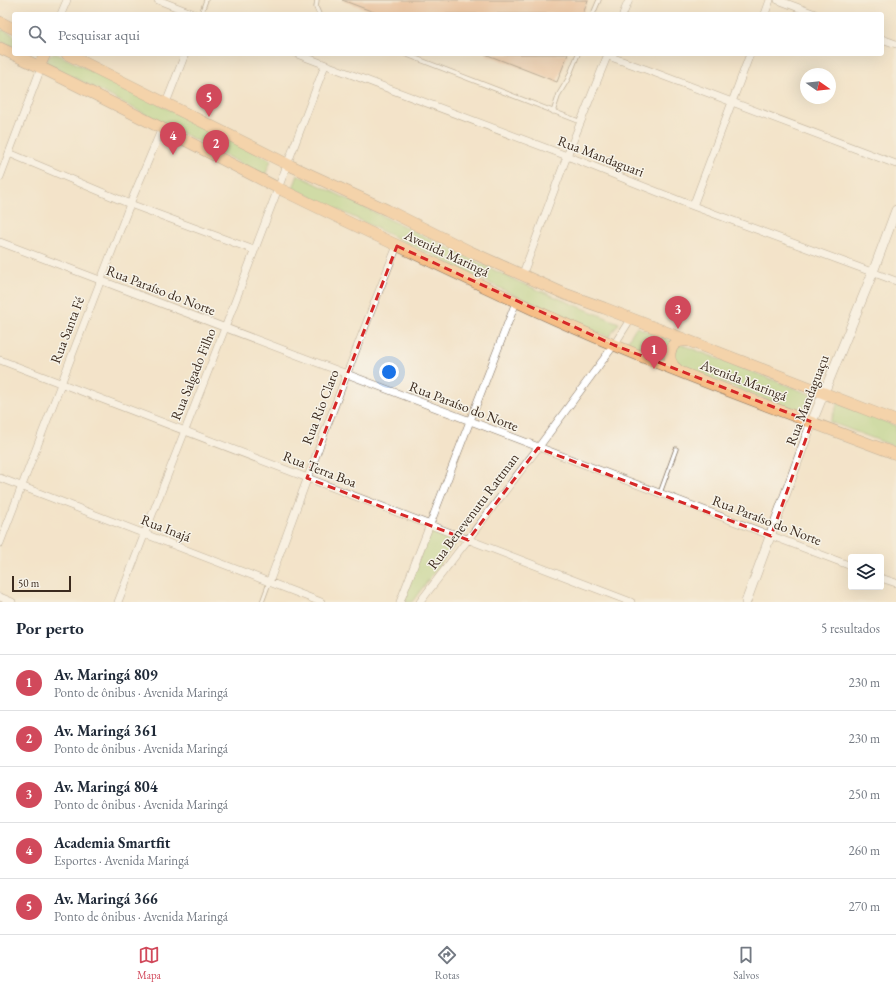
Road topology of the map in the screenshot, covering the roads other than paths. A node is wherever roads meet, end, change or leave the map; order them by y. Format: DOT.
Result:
graph roads {
  1 [pos="67,0"];
  2 [pos="158,0"];
  3 [pos="206,0"];
  4 [pos="317,0"];
  5 [pos="599,0"];
  6 [pos="629,0"];
  7 [pos="770,0"];
  8 [pos="778,0"];
  9 [pos="62,12"];
  10 [pos="189,12"];
  11 [pos="202,12"];
  12 [pos="318,12"];
  13 [pos="594,12"];
  14 [pos="625,12"];
  15 [pos="766,12"];
  16 [pos="810,12"];
  17 [pos="0,22"];
  18 [pos="12,28"];
  19 [pos="884,40"];
  20 [pos="896,44"];
  21 [pos="0,48"];
  22 [pos="12,54"];
  23 [pos="16,56"];
  24 [pos="44,56"];
  25 [pos="71,56"];
  26 [pos="184,56"];
  27 [pos="302,56"];
  28 [pos="410,56"];
  29 [pos="577,56"];
  30 [pos="608,56"];
  31 [pos="611,56"];
  32 [pos="749,56"];
  33 [pos="325,65"];
  34 [pos="40,68"];
  35 [pos="733,102"];
  36 [pos="166,103"];
  37 [pos="553,112"];
  38 [pos="581,122"];
  39 [pos="162,128"];
  40 [pos="9,153"];
  41 [pos="567,156"];
  42 [pos="287,164"];
  43 [pos="896,164"];
  44 [pos="0,177"];
  45 [pos="278,188"];
  46 [pos="130,204"];
  47 [pos="693,206"];
  48 [pos="896,210"];
  49 [pos="0,242"];
  50 [pos="397,246"];
  51 [pos="254,250"];
  52 [pos="873,272"];
  53 [pos="522,276"];
  54 [pos="100,281"];
  55 [pos="896,281"];
  56 [pos="516,302"];
  57 [pos="631,318"];
  58 [pos="225,328"];
  59 [pos="691,342"];
  60 [pos="614,345"];
  61 [pos="0,360"];
  62 [pos="678,371"];
  63 [pos="346,375"];
  64 [pos="61,383"];
  65 [pos="824,392"];
  66 [pos="896,421"];
  67 [pos="469,422"];
  68 [pos="812,422"];
  69 [pos="184,431"];
  70 [pos="538,448"];
  71 [pos="676,449"];
  72 [pos="896,454"];
  73 [pos="0,478"];
  74 [pos="307,478"];
  75 [pos="21,486"];
  76 [pos="659,494"];
  77 [pos="430,526"];
  78 [pos="144,533"];
  79 [pos="771,536"];
  80 [pos="468,540"];
  81 [pos="0,543"];
  82 [pos="848,565"];
  83 [pos="884,579"];
  84 [pos="270,583"];
  85 [pos="896,583"];
  86 [pos="0,597"];
  87 [pos="12,602"];
  88 [pos="118,602"];
  89 [pos="262,602"];
  90 [pos="321,602"];
  91 [pos="400,602"];
  92 [pos="420,602"];
  93 [pos="631,602"];
  94 [pos="746,602"];
  1 -- 9 [label="street"];
  2 -- 10 [label="street"];
  3 -- 11 [label="lane"];
  4 -- 12 [label="lane"];
  5 -- 13 [label="lane"];
  6 -- 14 [label="street"];
  7 -- 15 [label="street"];
  8 -- 16 [label="street"];
  17 -- 18 [label="main road"];
  19 -- 20 [label="street"];
  21 -- 22 [label="main road, Avenida Maringá"];
  23 -- 34 [label="main road, Avenida Maringá"];
  24 -- 34 [label="main road"];
  25 -- 36 [label="main road, Avenida Maringá"];
  26 -- 36 [label="street"];
  27 -- 33 [label="street, Rua Mandaguari"];
  28 -- 37 [label="lane"];
  29 -- 37 [label="lane"];
  30 -- 38 [label="street"];
  31 -- 35 [label="street"];
  32 -- 35 [label="street"];
  33 -- 41 [label="street, Rua Mandaguari"];
  33 -- 42 [label="street, Rua Salgado Filho"];
  34 -- 39 [label="main road, Avenida Maringá"];
  34 -- 40 [label="street"];
  35 -- 43 [label="street"];
  35 -- 47 [label="street"];
  36 -- 42 [label="main road, Avenida Maringá"];
  37 -- 38 [label="lane"];
  38 -- 41 [label="street"];
  39 -- 45 [label="main road, Avenida Maringá"];
  39 -- 46 [label="street, Rua Santa Fé"];
  40 -- 44 [label="street"];
  40 -- 46 [label="street"];
  41 -- 47 [label="street, Rua Mandaguari"];
  41 -- 53 [label="street"];
  42 -- 45 [label="street, Rua Salgado Filho"];
  42 -- 53 [label="main road, Avenida Maringá"];
  45 -- 50 [label="main road, Avenida Maringá"];
  45 -- 51 [label="street, Rua Salgado Filho"];
  46 -- 51 [label="street"];
  46 -- 54 [label="street, Rua Santa Fé"];
  47 -- 52 [label="street, Rua Mandaguari"];
  48 -- 52 [label="street, Rua Mandaguaçu"];
  49 -- 54 [label="street, Rua Paraíso do Norte"];
  50 -- 56 [label="main road, Avenida Maringá"];
  50 -- 63 [label="street, Rua Rio Claro"];
  51 -- 58 [label="street, Rua Salgado Filho"];
  52 -- 55 [label="street, Rua Mandaguari"];
  52 -- 65 [label="street, Rua Mandaguaçu"];
  53 -- 57 [label="main road, Avenida Maringá"];
  54 -- 58 [label="street, Rua Paraíso do Norte"];
  54 -- 64 [label="street, Rua Santa Fé"];
  56 -- 60 [label="main road, Avenida Maringá"];
  56 -- 67 [label="street"];
  57 -- 59 [label="main road, Avenida Maringá"];
  57 -- 60 [label="street, Rua Benevenutu Rattman"];
  58 -- 63 [label="street, Rua Paraíso do Norte"];
  58 -- 69 [label="street, Rua Salgado Filho"];
  59 -- 62 [label="main road"];
  59 -- 65 [label="main road, Avenida Maringá"];
  60 -- 62 [label="main road, Avenida Maringá"];
  60 -- 70 [label="street, Rua Benevenutu Rattman"];
  61 -- 64 [label="street, Rua Terra Boa"];
  62 -- 68 [label="main road, Avenida Maringá"];
  63 -- 67 [label="street, Rua Paraíso do Norte"];
  63 -- 74 [label="street, Rua Rio Claro"];
  64 -- 69 [label="street, Rua Terra Boa"];
  64 -- 75 [label="street, Rua Santa Fé"];
  65 -- 66 [label="main road, Avenida Maringá"];
  65 -- 68 [label="street, Rua Mandaguaçu"];
  67 -- 70 [label="street, Rua Paraíso do Norte"];
  67 -- 77 [label="street"];
  68 -- 72 [label="main road, Avenida Maringá"];
  68 -- 79 [label="street, Rua Mandaguaçu"];
  69 -- 74 [label="street, Rua Terra Boa"];
  69 -- 78 [label="street, Rua Salgado Filho"];
  70 -- 76 [label="street, Rua Paraíso do Norte"];
  70 -- 80 [label="street, Rua Benevenutu Rattman"];
  71 -- 76 [label="lane"];
  73 -- 75 [label="street, Rua Inajá"];
  74 -- 77 [label="street, Rua Terra Boa"];
  74 -- 84 [label="street, Rua Rio Claro"];
  75 -- 78 [label="street, Rua Inajá"];
  75 -- 81 [label="street, Rua Santa Fé"];
  76 -- 79 [label="street, Rua Paraíso do Norte"];
  77 -- 80 [label="street, Rua Terra Boa"];
  77 -- 91 [label="street"];
  78 -- 84 [label="street, Rua Inajá"];
  78 -- 88 [label="street, Rua Salgado Filho"];
  79 -- 82 [label="street, Rua Paraíso do Norte"];
  79 -- 94 [label="street, Rua Mandaguaçu"];
  80 -- 92 [label="street, Rua Benevenutu Rattman"];
  80 -- 93 [label="street, Rua Terra Boa"];
  83 -- 85 [label="street"];
  84 -- 89 [label="lane, Rua Rio Claro"];
  84 -- 90 [label="street, Rua Inajá"];
  86 -- 87 [label="street"];
}
